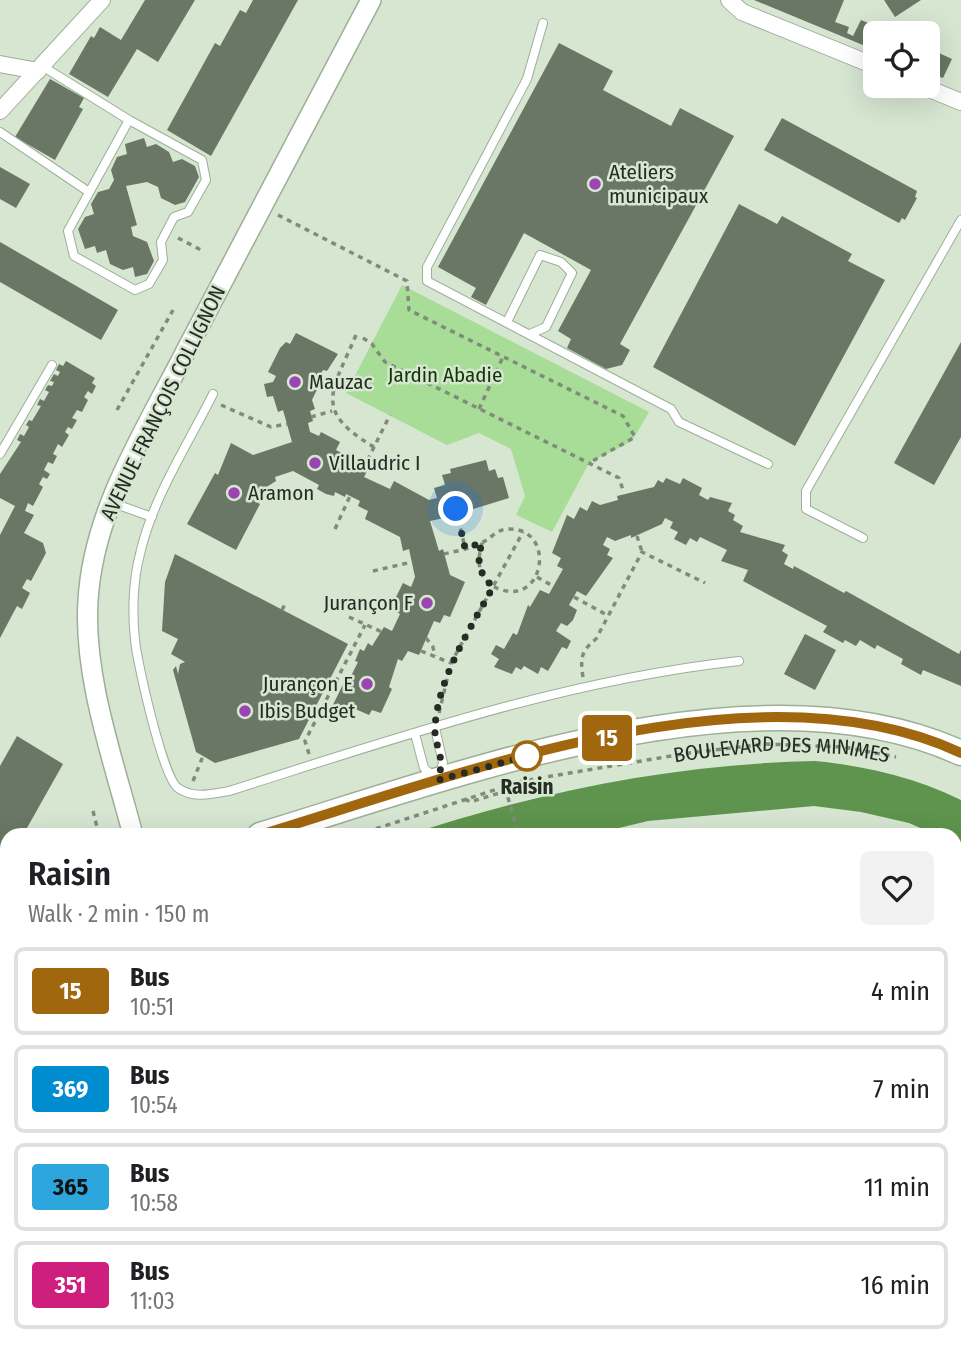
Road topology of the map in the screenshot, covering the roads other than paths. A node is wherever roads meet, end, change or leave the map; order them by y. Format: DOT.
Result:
graph roads {
  1 [pos="102,0"];
  2 [pos="371,0"];
  3 [pos="729,0"];
  4 [pos="543,23"];
  5 [pos="863,61"];
  6 [pos="0,64"];
  7 [pos="40,69"];
  8 [pos="940,93"];
  9 [pos="961,102"];
  10 [pos="0,111"];
  11 [pos="129,120"];
  12 [pos="0,132"];
  13 [pos="89,192"];
  14 [pos="961,220"];
  15 [pos="507,322"];
  16 [pos="530,334"];
  17 [pos="52,365"];
  18 [pos="211,397"];
  19 [pos="0,454"];
  20 [pos="768,464"];
  21 [pos="110,502"];
  22 [pos="152,517"];
  23 [pos="863,538"];
  24 [pos="739,661"];
  25 [pos="435,728"];
  26 [pos="415,734"];
  27 [pos="961,752"];
  28 [pos="438,780"];
  29 [pos="131,828"];
  30 [pos="283,828"];
  1 -- 7 [label="street"];
  2 -- 21 [label="street, AVENUE FRANÇOIS COLLIGNON"];
  3 -- 5 [label="street"];
  4 -- 15 [label="lane"];
  6 -- 7 [label="street"];
  7 -- 10 [label="street"];
  7 -- 11 [label="lane"];
  8 -- 9 [label="street"];
  11 -- 13 [label="lane"];
  11 -- 13 [label="lane"];
  12 -- 13 [label="lane"];
  14 -- 23 [label="lane"];
  15 -- 16 [label="lane"];
  15 -- 16 [label="lane"];
  16 -- 20 [label="lane"];
  17 -- 19 [label="lane"];
  18 -- 22 [label="lane"];
  21 -- 22 [label="lane"];
  21 -- 29 [label="street, AVENUE FRANÇOIS COLLIGNON"];
  22 -- 26 [label="lane"];
  24 -- 25 [label="lane"];
  25 -- 26 [label="lane"];
  25 -- 28 [label="lane"];
  26 -- 28 [label="lane"];
  27 -- 28 [label="main road, BOULEVARD DES MINIMES"];
  28 -- 30 [label="main road, BOULEVARD DES MINIMES"];
}
